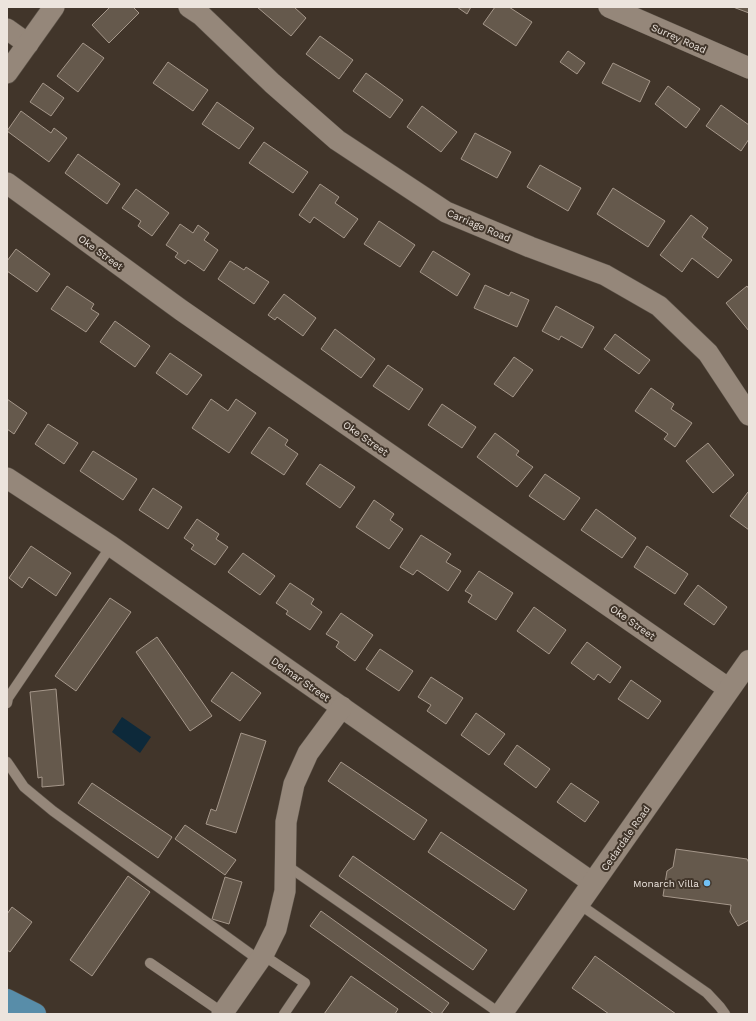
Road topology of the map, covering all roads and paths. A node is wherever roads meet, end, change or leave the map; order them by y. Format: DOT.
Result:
graph roads {
  1 [pos="54,7"];
  2 [pos="190,7"];
  3 [pos="609,7"];
  4 [pos="7,28"];
  5 [pos="28,44"];
  6 [pos="749,68"];
  7 [pos="7,73"];
  8 [pos="7,183"];
  9 [pos="749,415"];
  10 [pos="7,478"];
  11 [pos="111,546"];
  12 [pos="749,661"];
  13 [pos="729,689"];
  14 [pos="7,703"];
  15 [pos="342,707"];
  16 [pos="7,762"];
  17 [pos="286,865"];
  18 [pos="593,883"];
  19 [pos="579,904"];
  20 [pos="261,958"];
  21 [pos="150,962"];
  22 [pos="7,1000"];
  23 [pos="34,1014"];
  24 [pos="223,1014"];
  25 [pos="284,1014"];
  26 [pos="501,1014"];
  27 [pos="725,1014"];
  1 -- 5 [label="street"];
  2 -- 9 [label="street, Carriage Road"];
  3 -- 6 [label="street, Surrey Road"];
  4 -- 5 [label="street"];
  5 -- 7 [label="street"];
  8 -- 13 [label="street, Oke Street"];
  10 -- 11 [label="street, Delmar Street"];
  11 -- 14 [label="lane"];
  11 -- 15 [label="street, Delmar Street"];
  12 -- 13 [label="street, Cedardale Road"];
  13 -- 18 [label="street, Cedardale Road"];
  15 -- 17 [label="street"];
  15 -- 18 [label="street, Delmar Street"];
  16 -- 20 [label="lane"];
  17 -- 20 [label="street"];
  17 -- 26 [label="lane"];
  18 -- 19 [label="street, Cedardale Road"];
  19 -- 26 [label="street, Cedardale Road"];
  19 -- 27 [label="lane"];
  20 -- 24 [label="street"];
  20 -- 25 [label="lane"];
  21 -- 24 [label="lane"];
  22 -- 23 [label="main road"];
}
